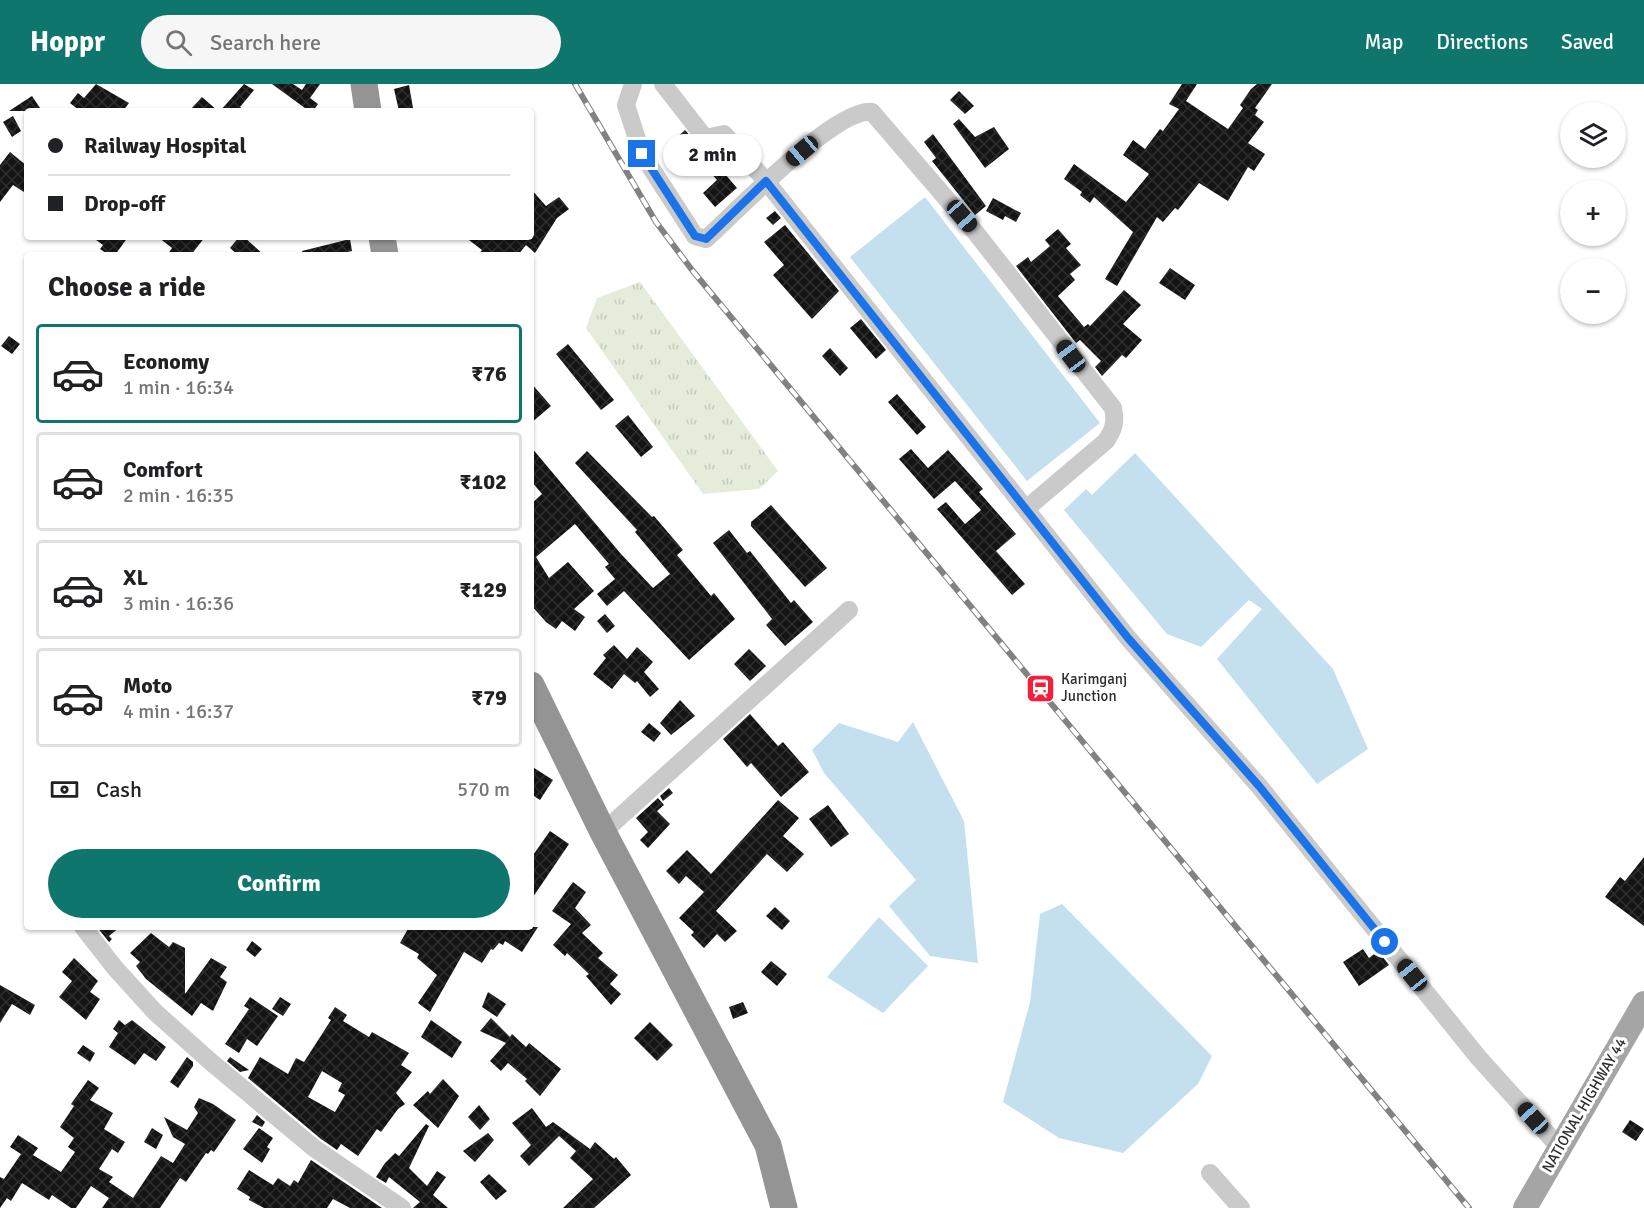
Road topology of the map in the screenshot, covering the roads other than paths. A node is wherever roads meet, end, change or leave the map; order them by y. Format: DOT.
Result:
graph roads {
  1 [pos="364,84"];
  2 [pos="633,84"];
  3 [pos="663,84"];
  4 [pos="368,108"];
  5 [pos="766,181"];
  6 [pos="1027,508"];
  7 [pos="849,610"];
  8 [pos="534,691"];
  9 [pos="603,832"];
  10 [pos="86,930"];
  11 [pos="1644,1004"];
  12 [pos="1560,1148"];
  13 [pos="1210,1173"];
  14 [pos="402,1208"];
  15 [pos="784,1208"];
  16 [pos="1241,1208"];
  17 [pos="1525,1208"];
  1 -- 4 [label="highway"];
  2 -- 5 [label="street"];
  3 -- 5 [label="street"];
  5 -- 6 [label="street"];
  5 -- 6 [label="street"];
  6 -- 12 [label="street"];
  7 -- 9 [label="street"];
  8 -- 9 [label="highway"];
  9 -- 15 [label="highway"];
  10 -- 14 [label="street"];
  11 -- 12 [label="main road, NATIONAL HIGHWAY 44"];
  12 -- 17 [label="main road, NATIONAL HIGHWAY 44"];
  13 -- 16 [label="street"];
}
